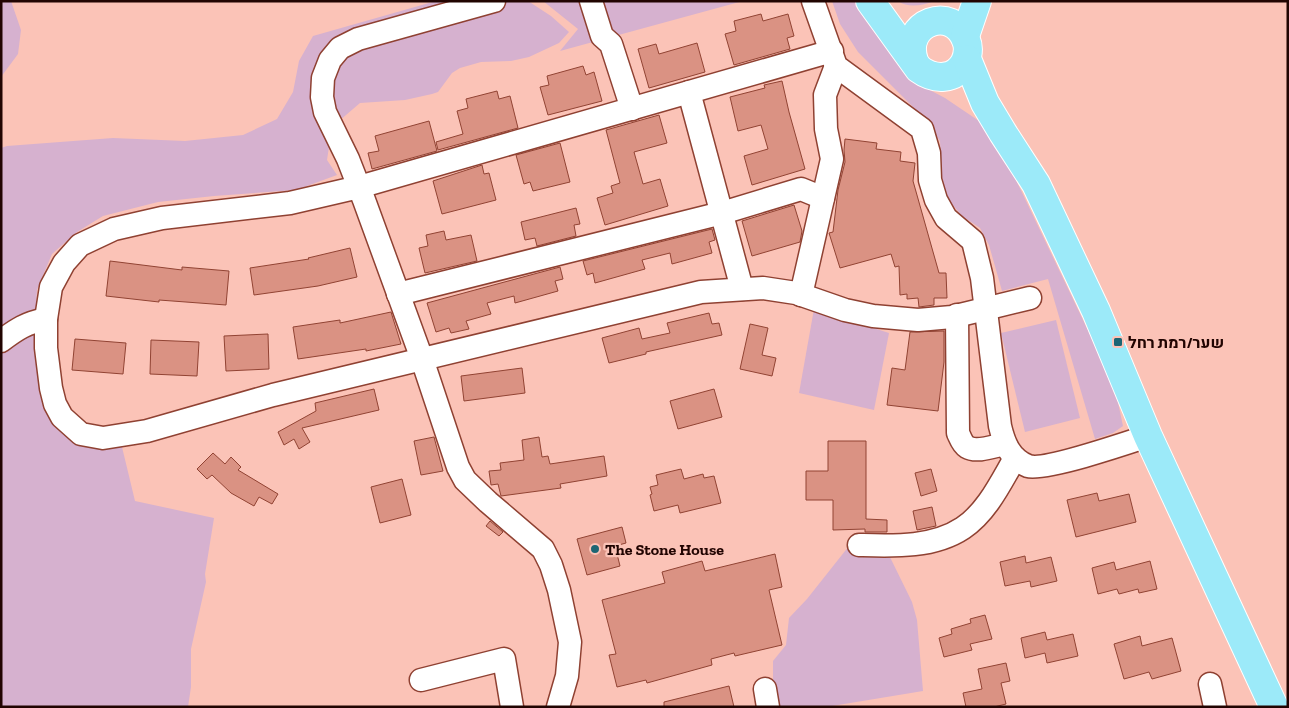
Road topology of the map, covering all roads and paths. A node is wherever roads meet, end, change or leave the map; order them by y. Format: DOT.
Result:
graph roads {
  1 [pos="494,1"];
  2 [pos="591,1"];
  3 [pos="813,1"];
  4 [pos="870,1"];
  5 [pos="875,1"];
  6 [pos="977,1"];
  7 [pos="940,15"];
  8 [pos="966,47"];
  9 [pos="834,58"];
  10 [pos="914,61"];
  11 [pos="936,78"];
  12 [pos="689,92"];
  13 [pos="632,108"];
  14 [pos="1002,133"];
  15 [pos="359,187"];
  16 [pos="823,198"];
  17 [pos="722,213"];
  18 [pos="742,289"];
  19 [pos="398,294"];
  20 [pos="801,295"];
  21 [pos="1030,298"];
  22 [pos="985,309"];
  23 [pos="956,315"];
  24 [pos="46,319"];
  25 [pos="1,341"];
  26 [pos="422,359"];
  27 [pos="1148,436"];
  28 [pos="1010,451"];
  29 [pos="859,545"];
  30 [pos="420,680"];
  31 [pos="1210,684"];
  32 [pos="512,707"];
  33 [pos="558,707"];
  34 [pos="1215,707"];
  35 [pos="1274,707"];
  1 -- 15 [label="street"];
  2 -- 13 [label="street"];
  3 -- 9 [label="street"];
  4 -- 10 [label="main road"];
  5 -- 7 [label="main road"];
  6 -- 8 [label="main road"];
  7 -- 8 [label="main road"];
  7 -- 10 [label="main road"];
  8 -- 11 [label="main road"];
  8 -- 14 [label="main road"];
  9 -- 12 [label="street"];
  9 -- 16 [label="street"];
  9 -- 22 [label="street"];
  10 -- 11 [label="main road"];
  11 -- 14 [label="main road"];
  12 -- 13 [label="street"];
  12 -- 17 [label="street"];
  13 -- 15 [label="street"];
  14 -- 27 [label="main road"];
  15 -- 19 [label="street"];
  15 -- 24 [label="street"];
  16 -- 17 [label="street"];
  16 -- 20 [label="street"];
  17 -- 18 [label="street"];
  17 -- 19 [label="street"];
  18 -- 20 [label="street"];
  18 -- 26 [label="street"];
  19 -- 26 [label="street"];
  20 -- 23 [label="street"];
  21 -- 22 [label="street"];
  22 -- 23 [label="street"];
  22 -- 28 [label="street"];
  23 -- 28 [label="street"];
  24 -- 25 [label="street"];
  24 -- 26 [label="street"];
  26 -- 33 [label="street"];
  27 -- 28 [label="street"];
  27 -- 35 [label="main road"];
  28 -- 29 [label="street"];
  30 -- 32 [label="street"];
  31 -- 34 [label="street"];
}
